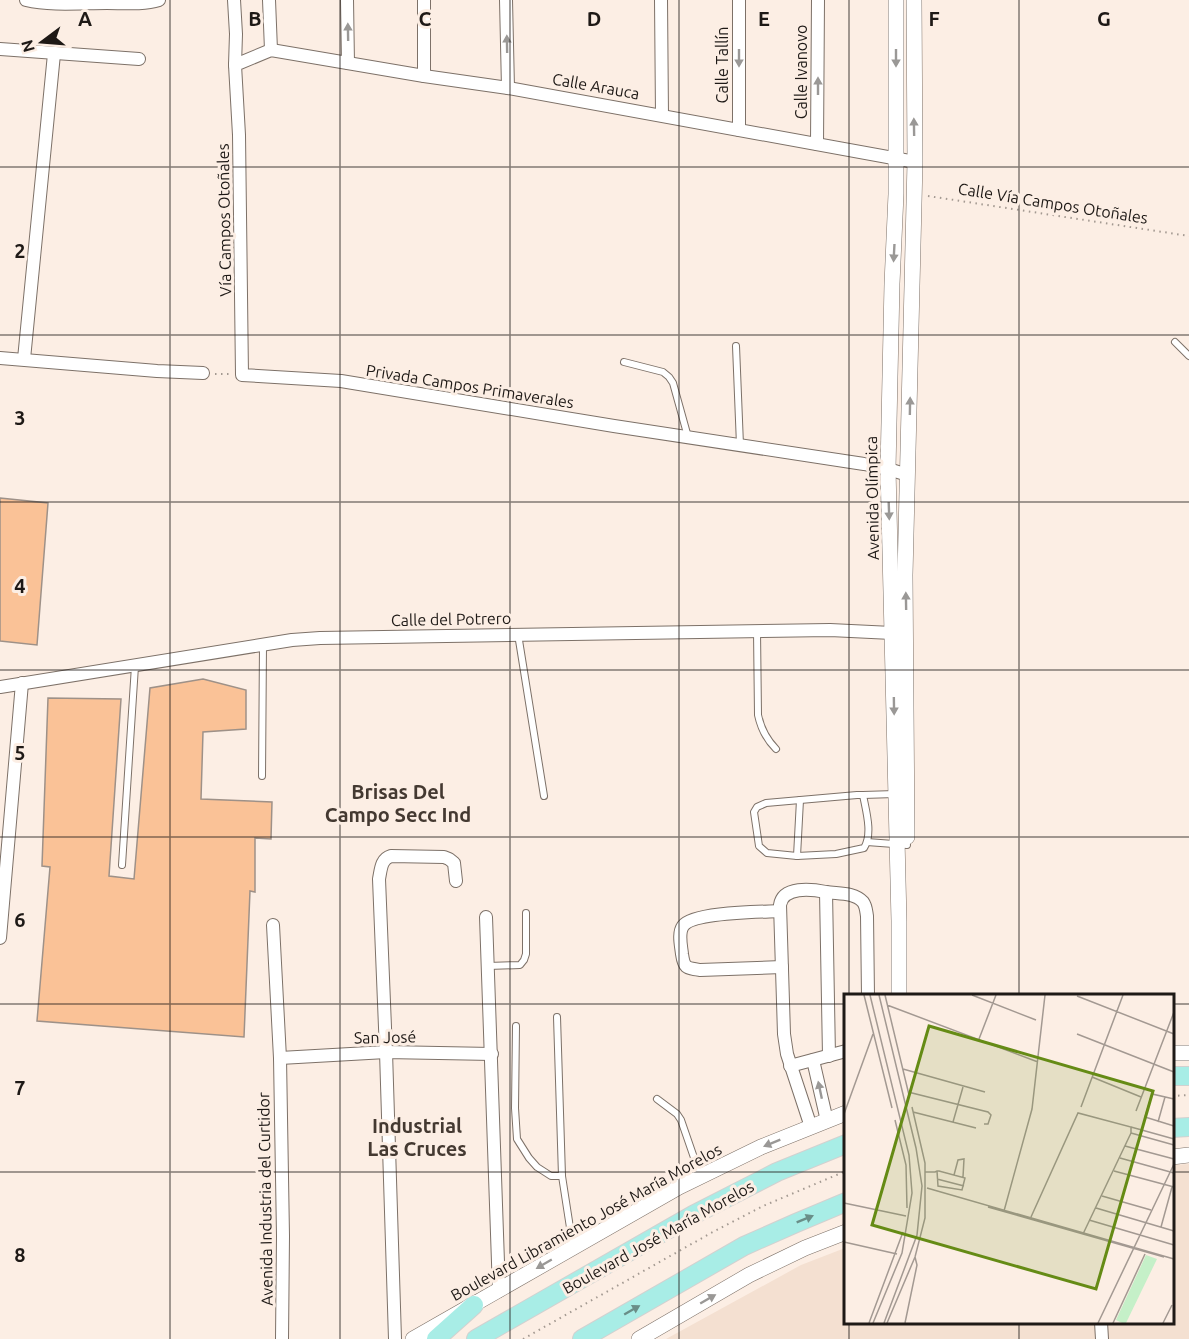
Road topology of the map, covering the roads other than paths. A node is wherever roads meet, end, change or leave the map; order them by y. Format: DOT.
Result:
graph roads {
  1 [pos="26,0"];
  2 [pos="159,0"];
  3 [pos="234,0"];
  4 [pos="269,0"];
  5 [pos="347,0"];
  6 [pos="424,0"];
  7 [pos="506,0"];
  8 [pos="661,0"];
  9 [pos="739,0"];
  10 [pos="818,0"];
  11 [pos="896,0"];
  12 [pos="914,0"];
  13 [pos="0,49"];
  14 [pos="271,50"];
  15 [pos="54,54"];
  16 [pos="138,59"];
  17 [pos="348,63"];
  18 [pos="235,65"];
  19 [pos="424,76"];
  20 [pos="508,88"];
  21 [pos="662,115"];
  22 [pos="739,130"];
  23 [pos="817,144"];
  24 [pos="896,157"];
  25 [pos="915,162"];
  26 [pos="1175,342"];
  27 [pos="736,346"];
  28 [pos="1189,356"];
  29 [pos="0,358"];
  30 [pos="24,359"];
  31 [pos="624,362"];
  32 [pos="203,373"];
  33 [pos="242,375"];
  34 [pos="688,438"];
  35 [pos="740,445"];
  36 [pos="888,469"];
  37 [pos="908,475"];
  38 [pos="757,631"];
  39 [pos="899,632"];
  40 [pos="518,634"];
  41 [pos="263,645"];
  42 [pos="135,666"];
  43 [pos="22,683"];
  44 [pos="0,687"];
  45 [pos="776,749"];
  46 [pos="262,776"];
  47 [pos="902,794"];
  48 [pos="863,795"];
  49 [pos="544,796"];
  50 [pos="801,800"];
  51 [pos="867,842"];
  52 [pos="902,844"];
  53 [pos="797,856"];
  54 [pos="122,865"];
  55 [pos="456,881"];
  56 [pos="826,892"];
  57 [pos="780,911"];
  58 [pos="526,913"];
  59 [pos="486,917"];
  60 [pos="273,925"];
  61 [pos="0,938"];
  62 [pos="488,966"];
  63 [pos="782,967"];
  64 [pos="868,994"];
  65 [pos="899,994"];
  66 [pos="908,994"];
  67 [pos="557,1017"];
  68 [pos="516,1026"];
  69 [pos="844,1052"];
  70 [pos="386,1053"];
  71 [pos="492,1054"];
  72 [pos="829,1056"];
  73 [pos="280,1058"];
  74 [pos="813,1060"];
  75 [pos="790,1066"];
  76 [pos="1174,1076"];
  77 [pos="1189,1077"];
  78 [pos="657,1099"];
  79 [pos="844,1114"];
  80 [pos="827,1121"];
  81 [pos="811,1127"];
  82 [pos="1189,1127"];
  83 [pos="1174,1128"];
  84 [pos="844,1145"];
  85 [pos="1189,1155"];
  86 [pos="1174,1157"];
  87 [pos="561,1176"];
  88 [pos="700,1176"];
  89 [pos="844,1203"];
  90 [pos="844,1233"];
  91 [pos="574,1248"];
  92 [pos="499,1291"];
  93 [pos="474,1305"];
  94 [pos="1101,1324"];
  95 [pos="282,1339"];
  96 [pos="395,1339"];
  97 [pos="413,1339"];
  98 [pos="436,1339"];
  99 [pos="476,1339"];
  100 [pos="582,1339"];
  101 [pos="639,1339"];
  102 [pos="1102,1339"];
  1 -- 2 [label="street"];
  3 -- 18 [label="street, Vía Campos Otoñales"];
  4 -- 14 [label="street"];
  17 -- 5 [label="street, one-way"];
  6 -- 19 [label="street"];
  20 -- 7 [label="street, one-way"];
  8 -- 21 [label="street"];
  9 -- 22 [label="street, Calle Tallín, one-way"];
  23 -- 10 [label="street, Calle Ivanovo, one-way"];
  11 -- 24 [label="street, Avenida Olímpica, one-way"];
  25 -- 12 [label="street, Avenida Olímpica, one-way"];
  13 -- 15 [label="street"];
  14 -- 17 [label="street, Calle Arauca"];
  14 -- 18 [label="street"];
  15 -- 16 [label="street"];
  15 -- 30 [label="street"];
  17 -- 19 [label="street, Calle Arauca"];
  18 -- 33 [label="street, Vía Campos Otoñales"];
  19 -- 20 [label="street, Calle Arauca"];
  20 -- 21 [label="street, Calle Arauca"];
  21 -- 22 [label="street, Calle Arauca"];
  22 -- 23 [label="street, Calle Arauca"];
  23 -- 24 [label="street, Calle Arauca"];
  24 -- 25 [label="street, Calle Arauca"];
  24 -- 36 [label="street, Avenida Olímpica, one-way"];
  37 -- 25 [label="street, Avenida Olímpica, one-way"];
  26 -- 28 [label="lane"];
  27 -- 35 [label="lane"];
  29 -- 30 [label="street"];
  30 -- 32 [label="street"];
  31 -- 34 [label="lane"];
  33 -- 34 [label="street, Privada Campos Primaverales"];
  34 -- 35 [label="street, Privada Campos Primaverales"];
  35 -- 36 [label="street, Privada Campos Primaverales"];
  36 -- 37 [label="street, Privada Campos Primaverales"];
  36 -- 39 [label="street, Avenida Olímpica, one-way"];
  39 -- 37 [label="street, Avenida Olímpica, one-way"];
  38 -- 39 [label="street, Calle del Potrero"];
  38 -- 40 [label="street, Calle del Potrero"];
  38 -- 45 [label="lane"];
  39 -- 47 [label="street, Avenida Olímpica"];
  40 -- 41 [label="street, Calle del Potrero"];
  40 -- 49 [label="lane"];
  41 -- 42 [label="street, Calle del Potrero"];
  41 -- 46 [label="lane"];
  42 -- 43 [label="street, Calle del Potrero"];
  42 -- 54 [label="lane"];
  43 -- 44 [label="street, Calle del Potrero"];
  43 -- 61 [label="street"];
  47 -- 48 [label="lane"];
  47 -- 52 [label="street, Avenida Olímpica"];
  48 -- 50 [label="lane"];
  48 -- 51 [label="lane"];
  50 -- 53 [label="lane"];
  50 -- 53 [label="lane"];
  51 -- 52 [label="lane"];
  51 -- 53 [label="lane"];
  52 -- 65 [label="street, Avenida Olímpica"];
  52 -- 66 [label="street, Avenida Olímpica"];
  55 -- 70 [label="street"];
  56 -- 57 [label="street"];
  56 -- 64 [label="street"];
  56 -- 72 [label="street"];
  57 -- 63 [label="street"];
  57 -- 63 [label="street"];
  58 -- 62 [label="lane"];
  59 -- 62 [label="street"];
  60 -- 73 [label="street, Avenida Industria del Curtidor"];
  62 -- 71 [label="street"];
  63 -- 75 [label="street"];
  67 -- 87 [label="lane"];
  68 -- 87 [label="lane"];
  69 -- 72 [label="street"];
  70 -- 71 [label="street, San José"];
  70 -- 73 [label="street, San José"];
  70 -- 96 [label="street"];
  71 -- 92 [label="street"];
  72 -- 74 [label="street"];
  73 -- 95 [label="street, Avenida Industria del Curtidor"];
  74 -- 75 [label="street"];
  80 -- 74 [label="street, one-way"];
  75 -- 81 [label="street"];
  76 -- 77 [label="main road"];
  78 -- 88 [label="lane"];
  79 -- 80 [label="street, Boulevard Libramiento José María Morelos"];
  80 -- 81 [label="street, Boulevard Libramiento José María Morelos"];
  81 -- 88 [label="street, Boulevard Libramiento José María Morelos, one-way"];
  82 -- 83 [label="main road"];
  84 -- 99 [label="main road, Boulevard José María Morelos"];
  85 -- 86 [label="street"];
  87 -- 91 [label="lane"];
  88 -- 91 [label="street, Boulevard Libramiento José María Morelos"];
  100 -- 89 [label="main road, one-way"];
  101 -- 90 [label="street, one-way"];
  91 -- 92 [label="street, Boulevard Libramiento José María Morelos, one-way"];
  92 -- 93 [label="street, Boulevard Libramiento José María Morelos"];
  93 -- 97 [label="street, Boulevard Libramiento José María Morelos"];
  93 -- 98 [label="main road"];
  94 -- 102 [label="street"];
}
